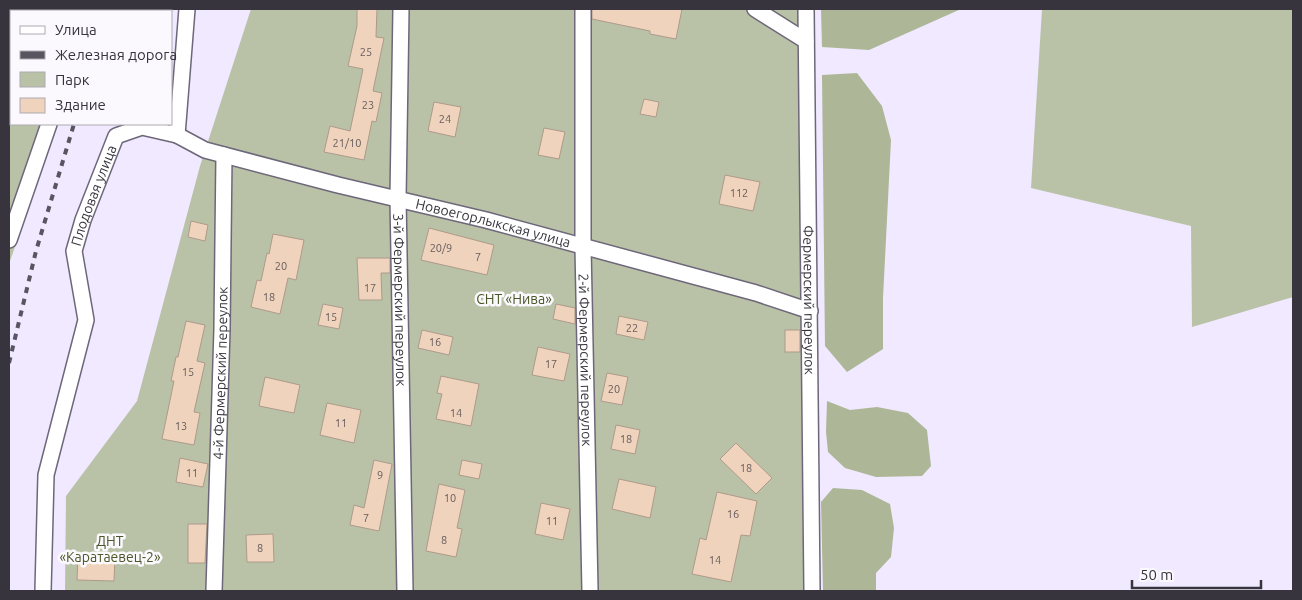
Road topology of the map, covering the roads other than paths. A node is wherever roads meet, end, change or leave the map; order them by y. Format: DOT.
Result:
graph roads {
  1 [pos="187,9"];
  2 [pos="401,9"];
  3 [pos="583,9"];
  4 [pos="755,9"];
  5 [pos="806,9"];
  6 [pos="806,41"];
  7 [pos="49,125"];
  8 [pos="177,135"];
  9 [pos="224,155"];
  10 [pos="398,198"];
  11 [pos="9,240"];
  12 [pos="583,247"];
  13 [pos="810,310"];
  14 [pos="43,591"];
  15 [pos="214,591"];
  16 [pos="405,591"];
  17 [pos="590,591"];
  18 [pos="812,591"];
  1 -- 8 [label="street"];
  2 -- 10 [label="street, 3-й Фермерский переулок"];
  3 -- 12 [label="street, 2-й Фермерский переулок"];
  4 -- 6 [label="street"];
  5 -- 6 [label="street, Фермерский переулок"];
  6 -- 13 [label="street, Фермерский переулок"];
  7 -- 11 [label="street"];
  8 -- 9 [label="street, Новоегорлыкская улица"];
  8 -- 14 [label="street, Плодовая улица"];
  9 -- 10 [label="street, Новоегорлыкская улица"];
  9 -- 15 [label="street, 4-й Фермерский переулок"];
  10 -- 12 [label="street, Новоегорлыкская улица"];
  10 -- 16 [label="street, 3-й Фермерский переулок"];
  12 -- 13 [label="street, Новоегорлыкская улица"];
  12 -- 17 [label="street, 2-й Фермерский переулок"];
  13 -- 18 [label="street, Фермерский переулок"];
}
